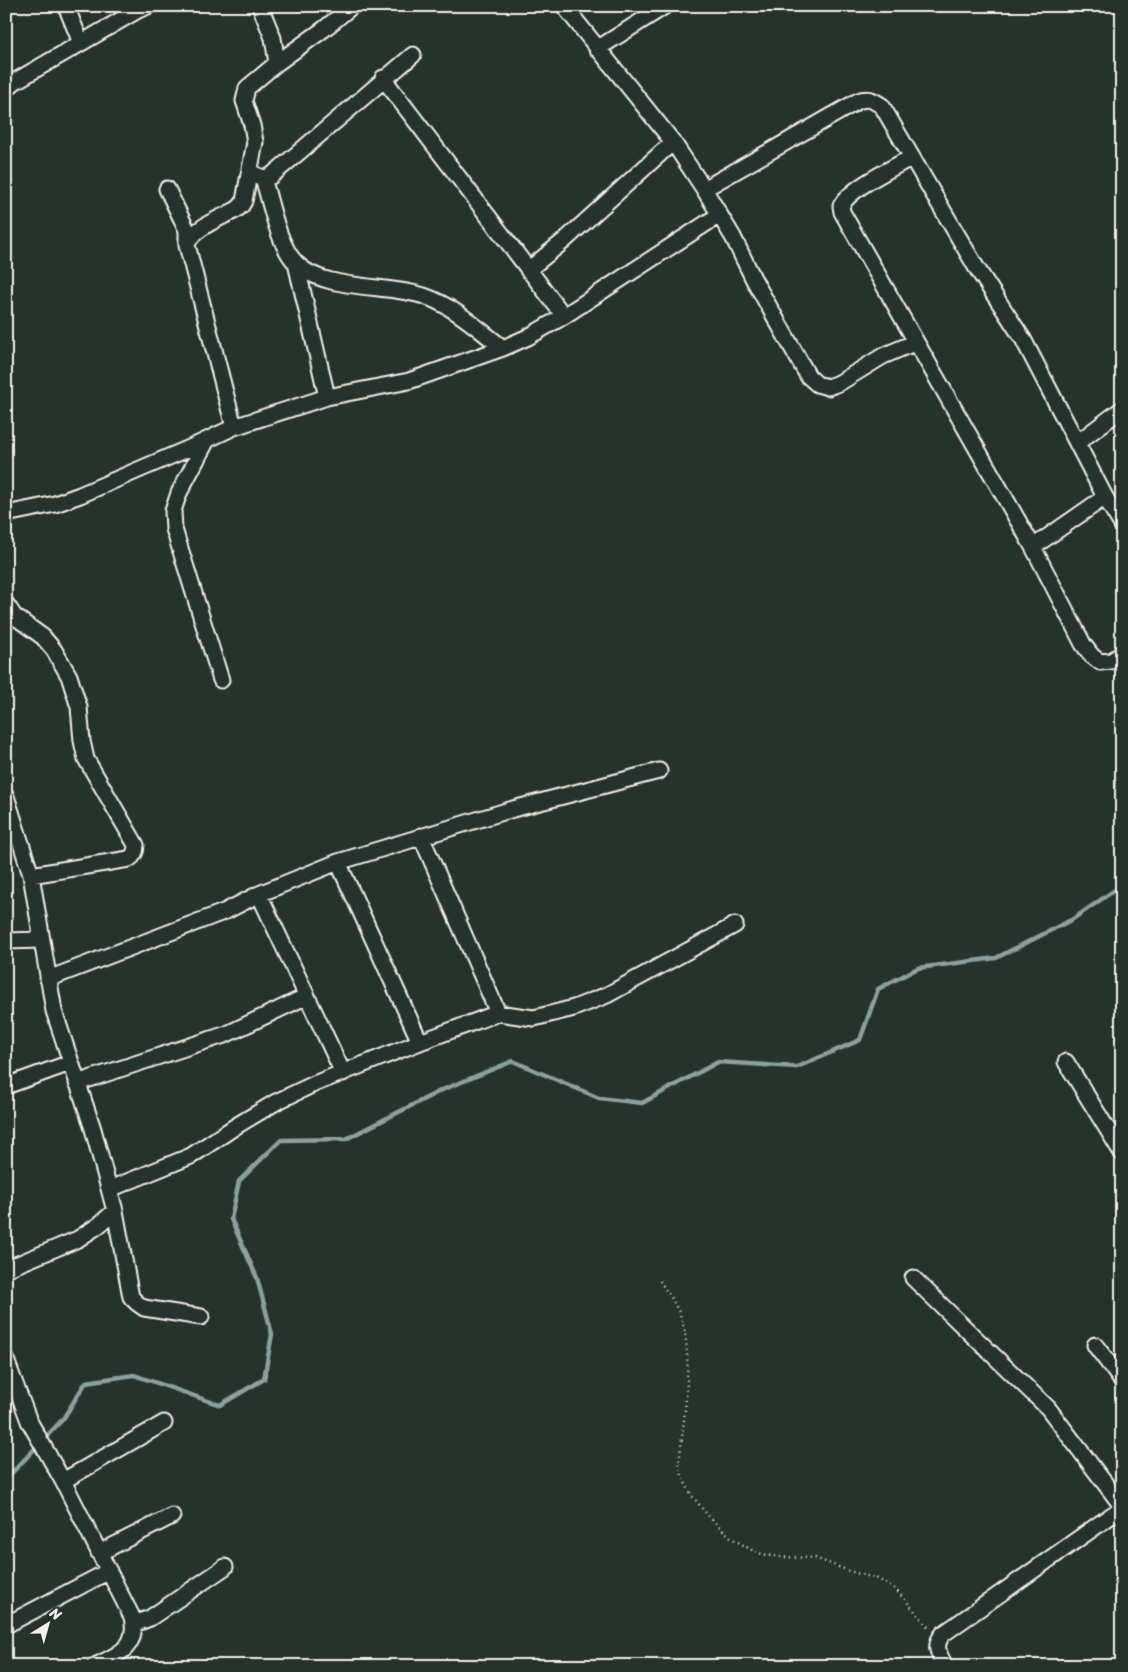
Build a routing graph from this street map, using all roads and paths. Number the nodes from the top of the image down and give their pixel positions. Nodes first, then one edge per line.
1 (66, 6) edge
2 (148, 6) edge
3 (260, 6) edge
4 (352, 6) edge
5 (564, 6) edge
6 (665, 6) edge
7 (81, 43) junction
8 (598, 49) junction
9 (413, 55) dead end
10 (277, 63) junction
11 (383, 78) junction
12 (6, 90) edge
13 (673, 142) junction
14 (912, 157) junction
15 (250, 167) junction
16 (263, 178) junction
17 (167, 189) dead end
18 (704, 189) junction
19 (719, 214) junction
20 (187, 245) junction
21 (296, 263) junction
22 (528, 270) junction
23 (564, 316) junction
24 (916, 342) junction
25 (503, 348) junction
26 (327, 397) junction
27 (1122, 409) edge
28 (234, 427) junction
29 (207, 440) junction
30 (1077, 443) junction
31 (1105, 498) junction
32 (6, 514) edge
33 (1120, 518) edge
34 (1033, 547) junction
35 (6, 604) edge
36 (1122, 654) edge
37 (221, 680) dead end
38 (659, 771) dead end
39 (6, 796) edge
40 (421, 836) junction
41 (338, 862) junction
42 (31, 875) junction
43 (259, 894) junction
44 (735, 925) dead end
45 (42, 940) junction
46 (6, 941) edge
47 (48, 979) junction
48 (307, 996) junction
49 (498, 1013) junction
50 (420, 1042) junction
51 (1066, 1062) dead end
52 (70, 1063) junction
53 (343, 1073) junction
54 (77, 1084) junction
55 (6, 1086) edge
56 (1122, 1153) edge
57 (110, 1189) junction
58 (115, 1211) junction
59 (6, 1269) edge
60 (913, 1278) dead end
61 (660, 1281) dead end
62 (201, 1317) dead end
63 (1095, 1345) dead end
64 (6, 1360) edge
65 (1122, 1381) edge
66 (164, 1423) dead end
67 (63, 1482) junction
68 (1122, 1507) edge
69 (172, 1516) dead end
70 (99, 1553) junction
71 (225, 1567) dead end
72 (109, 1571) junction
73 (6, 1626) edge
74 (134, 1626) junction
75 (938, 1640) junction
76 (96, 1666) edge
77 (944, 1666) edge

1 - 7 street
2 - 7 street
3 - 10 street
4 - 10 street
5 - 8 street
6 - 8 street
7 - 12 street
8 - 13 street
9 - 11 street
10 - 15 street
11 - 16 street
11 - 22 street
13 - 18 street
13 - 22 street
14 - 18 street
14 - 24 street
14 - 30 street
15 - 16 street
15 - 20 street
16 - 21 street
17 - 20 street
18 - 19 street
19 - 23 street
19 - 24 street
20 - 28 street
21 - 25 street
21 - 26 street
22 - 23 street
23 - 25 street
24 - 34 street
25 - 26 street
26 - 28 street
27 - 30 street
28 - 29 street
29 - 32 street
29 - 37 street
30 - 31 street
31 - 33 street
31 - 34 street
34 - 36 street
35 - 42 street
38 - 40 street
39 - 42 street
40 - 41 street
40 - 49 street
41 - 43 street
41 - 50 street
42 - 45 street
43 - 47 street
43 - 48 street
44 - 49 street
45 - 46 street
45 - 47 street
47 - 52 street
48 - 53 street
48 - 54 street
49 - 50 street
50 - 53 street
51 - 56 street
52 - 54 street
52 - 55 street
53 - 57 street
54 - 57 street
57 - 58 street
58 - 59 street
58 - 62 street
60 - 68 street
61 - 75 path
63 - 65 street
64 - 67 street
66 - 67 street
67 - 70 street
68 - 75 street
69 - 70 street
70 - 72 street
71 - 74 street
72 - 73 street
72 - 74 street
74 - 76 street
75 - 77 street

